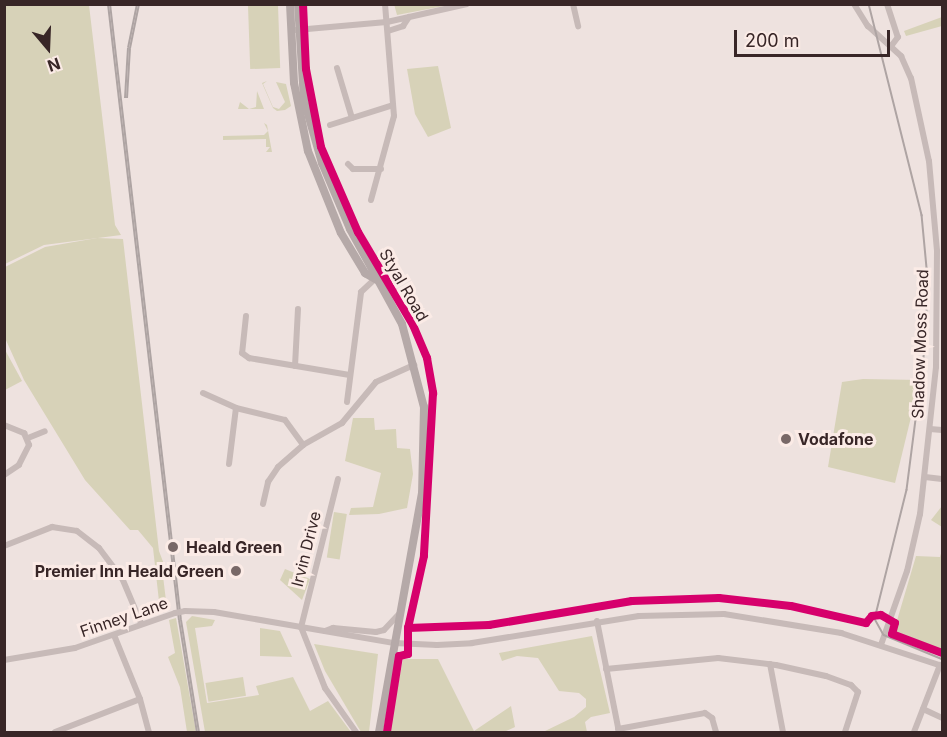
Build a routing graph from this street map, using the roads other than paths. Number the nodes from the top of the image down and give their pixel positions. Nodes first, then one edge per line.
1 (290, 4) edge
2 (298, 4) edge
3 (385, 4) edge
4 (467, 4) edge
5 (573, 4) edge
6 (854, 4) edge
7 (887, 4) edge
8 (409, 17) junction
9 (387, 22) junction
10 (578, 26) dead end
11 (294, 30) junction
12 (388, 31) junction
13 (892, 45) junction
14 (337, 68) dead end
15 (393, 105) junction
16 (352, 118) junction
17 (330, 125) dead end
18 (348, 164) dead end
19 (381, 169) junction
20 (371, 200) dead end
21 (940, 265) edge
22 (375, 279) junction
23 (298, 309) dead end
24 (246, 316) dead end
25 (415, 364) junction
26 (295, 366) junction
27 (350, 375) junction
28 (203, 393) dead end
29 (347, 402) dead end
30 (236, 408) junction
31 (4, 425) edge
32 (930, 429) junction
33 (942, 430) edge
34 (45, 431) dead end
35 (28, 438) junction
36 (303, 445) junction
37 (227, 460) dead end
38 (4, 475) edge
39 (925, 477) junction
40 (338, 479) dead end
41 (942, 479) edge
42 (263, 504) dead end
43 (4, 546) edge
44 (400, 612) junction
45 (597, 621) junction
46 (141, 623) junction
47 (301, 627) junction
48 (324, 631) junction
49 (114, 635) junction
50 (394, 643) junction
51 (881, 645) junction
52 (4, 660) edge
53 (770, 664) junction
54 (941, 666) edge
55 (606, 669) junction
56 (140, 699) junction
57 (923, 709) junction
58 (942, 718) edge
59 (618, 731) edge
60 (55, 732) edge
61 (149, 732) edge
62 (356, 732) edge
63 (379, 732) edge
64 (716, 732) edge
65 (783, 732) edge
66 (845, 732) edge
67 (914, 732) edge

1 - 11 main road, Styal Road
2 - 11 main road, Styal Road
3 - 9 street
4 - 8 street
5 - 10 street
6 - 13 street, Shadow Moss Road
7 - 13 street, Shadow Moss Road
8 - 9 street
8 - 12 street
9 - 11 street
9 - 12 street
11 - 22 main road, Styal Road
12 - 15 street
13 - 21 street, Shadow Moss Road
14 - 16 street
15 - 16 street
15 - 19 street
16 - 17 street
18 - 19 street
19 - 20 street
21 - 32 street, Shadow Moss Road
22 - 25 main road, Styal Road
22 - 27 street
23 - 26 street
24 - 26 street
25 - 36 street
25 - 44 main road, Styal Road
26 - 27 street
27 - 29 street
28 - 30 street
30 - 36 street
30 - 37 street
31 - 35 street
32 - 33 street
32 - 39 street, Shadow Moss Road
34 - 35 street
35 - 38 street
36 - 42 street
39 - 41 street
39 - 51 street, Shadow Moss Road
40 - 47 street, Irvin Drive
43 - 46 street
44 - 48 street, Finney Lane
44 - 50 main road, Styal Road
45 - 50 street, Finney Lane
45 - 51 street, Finney Lane
45 - 55 street
46 - 47 street, Finney Lane, bridge
46 - 49 street, Finney Lane
47 - 48 street, Finney Lane
47 - 62 street
48 - 50 street, Finney Lane
49 - 52 street, Finney Lane
49 - 56 street
50 - 63 main road, Styal Road
51 - 54 street, Finney Lane
53 - 55 street
53 - 65 street
53 - 66 street
54 - 57 street
55 - 59 street
56 - 60 street
56 - 61 street
57 - 58 street
57 - 67 street
59 - 64 street

